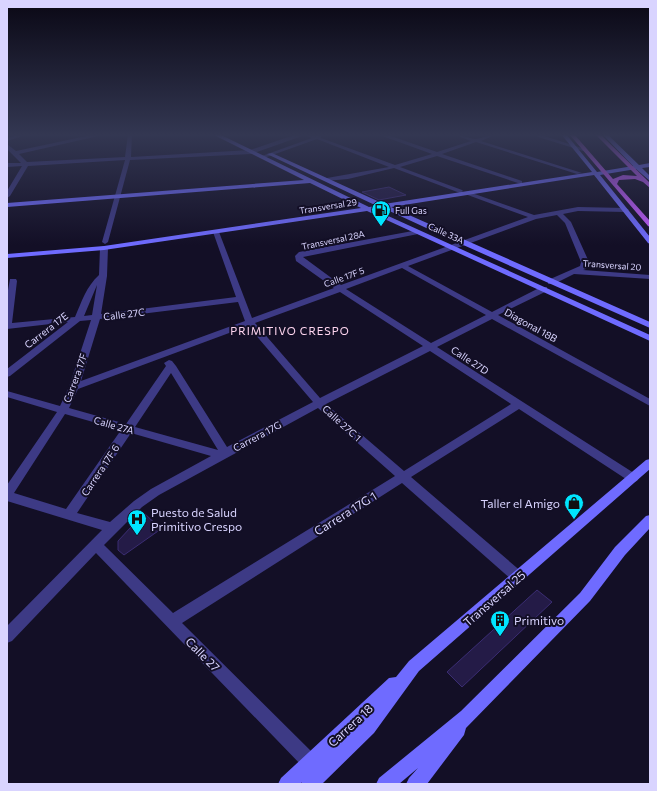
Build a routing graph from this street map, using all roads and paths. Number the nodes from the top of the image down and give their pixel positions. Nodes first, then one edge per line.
1 (22, 171) edge
2 (125, 171) edge
3 (290, 171) edge
4 (306, 171) edge
5 (377, 171) edge
6 (407, 171) edge
7 (488, 171) edge
8 (573, 171) edge
9 (604, 171) joint
10 (638, 171) edge
11 (595, 172) junction
12 (580, 173) junction
13 (326, 180) junction
14 (311, 181) junction
15 (520, 182) junction
16 (615, 183) junction
17 (649, 183) edge
18 (463, 192) junction
19 (7, 196) edge
20 (117, 197) junction
21 (376, 203) junction
22 (7, 204) edge
23 (364, 207) junction
24 (384, 207) junction
25 (626, 210) junction
26 (558, 212) junction
27 (534, 217) junction
28 (650, 225) edge
29 (216, 232) junction
30 (418, 232) junction
31 (650, 242) edge
32 (463, 243) junction
33 (105, 245) junction
34 (453, 247) junction
35 (7, 250) edge
36 (7, 256) edge
37 (299, 256) joint
38 (403, 266) junction
39 (573, 272) junction
40 (103, 276) junction
41 (650, 277) edge
42 (13, 281) dead end
43 (548, 285) junction
44 (341, 289) junction
45 (241, 299) junction
46 (629, 315) junction
47 (492, 316) junction
48 (96, 317) junction
49 (79, 318) junction
50 (650, 321) edge
51 (250, 323) junction
52 (7, 325) edge
53 (650, 325) edge
54 (650, 338) edge
55 (430, 347) junction
56 (164, 355) junction
57 (171, 366) junction
58 (7, 374) edge
59 (74, 387) junction
60 (7, 394) edge
61 (319, 403) junction
62 (650, 403) edge
63 (519, 404) junction
64 (63, 410) junction
65 (128, 429) junction
66 (223, 454) junction
67 (650, 463) edge
68 (402, 477) junction
69 (632, 478) junction
70 (7, 495) edge
71 (69, 515) junction
72 (650, 520) edge
73 (112, 528) junction
74 (96, 545) junction
75 (518, 577) junction
76 (171, 622) junction
77 (7, 636) edge
78 (414, 666) junction
79 (467, 717) junction
80 (351, 745) joint
81 (310, 762) junction
82 (287, 784) edge
83 (310, 784) edge
84 (385, 784) edge
85 (415, 784) edge

1 - 19 street
2 - 20 street, Carrera 17F
3 - 14 street, Calle 33A
4 - 13 street, Calle 33A
5 - 13 street
6 - 18 street
7 - 15 street
8 - 12 street
9 - 11 street, Transversal 29
9 - 16 main road
10 - 17 main road
11 - 12 street, Transversal 29
11 - 18 street, Transversal 29
11 - 25 street
12 - 15 street, Transversal 29
13 - 14 street
13 - 21 street, Calle 33A
14 - 20 street
14 - 23 street, Calle 33A
15 - 18 street, Transversal 29
16 - 17 main road
16 - 28 main road
18 - 21 street, Transversal 29
18 - 24 street, Transversal 29
18 - 27 street
20 - 22 street
20 - 33 street, Carrera 17F
21 - 23 street, Transversal 29
21 - 24 street, Calle 33A
23 - 24 street, Transversal 29
23 - 29 street, Transversal 29
23 - 30 street, Calle 33A
23 - 33 street, Transversal 29
24 - 32 street, Calle 33A
25 - 26 street, Calle 17F 5
25 - 31 street
26 - 27 street, Calle 17F 5
26 - 39 street
27 - 32 street, Calle 17F 5
29 - 33 street, Transversal 29
29 - 45 street, Calle 27C 1
30 - 34 street, Calle 33A
30 - 37 street, Transversal 28A
32 - 34 street, Calle 17F 5
32 - 43 street, Calle 33A
33 - 35 street, Transversal 29
33 - 36 street, Transversal 29
33 - 40 street, Carrera 17F
34 - 38 street, Calle 17F 5
34 - 43 street, Calle 33A
37 - 44 street, Calle 27D
38 - 44 street, Calle 17F 5
38 - 47 street, Diagonal 18B
39 - 41 street, Transversal 20
39 - 43 street, Transversal 20
40 - 48 street, Carrera 17F
40 - 49 street
42 - 52 street
43 - 46 street, Calle 33A
43 - 47 street, Carrera 17G
43 - 54 street, Calle 33A
44 - 51 street, Calle 17F 5
44 - 55 street, Calle 27D
45 - 48 street, Calle 27C
45 - 51 street, Calle 27C 1
46 - 50 street
46 - 53 street, Calle 33A
47 - 55 street, Carrera 17G
47 - 62 street, Diagonal 18B
48 - 49 street, Calle 27C
48 - 59 street, Carrera 17F
49 - 52 street, Calle 27C
49 - 58 street, Carrera 17E
51 - 56 street, Calle 17F 5
51 - 61 street, Calle 27C 1
55 - 61 street, Carrera 17G
55 - 63 street, Calle 27D
56 - 57 street
56 - 59 street, Calle 17F 5
57 - 65 street, Carrera 17F 6
57 - 66 street
59 - 64 street, Carrera 17F
60 - 64 street, Calle 27A
61 - 66 street, Carrera 17G
61 - 68 street, Calle 27C 1
63 - 68 street, Carrera 17G 1
63 - 69 street, Calle 27D
64 - 65 street, Calle 27A
64 - 70 street, Carrera 17F
65 - 66 street, Calle 27A
65 - 71 street, Carrera 17F 6
66 - 73 street, Carrera 17G
67 - 69 street, Transversal 25
68 - 75 street, Calle 27C 1
68 - 76 street, Carrera 17G 1
69 - 75 street, Transversal 25
70 - 71 street
71 - 73 street
72 - 79 street
73 - 74 street, Carrera 17G
74 - 76 street, Calle 27
74 - 77 street, Carrera 17G
75 - 78 street, Transversal 25
76 - 81 street, Calle 27
78 - 80 street, Transversal 25
78 - 81 street, Carrera 18
79 - 84 street
79 - 85 street
80 - 83 street, Carrera 18
81 - 82 street, Carrera 18

